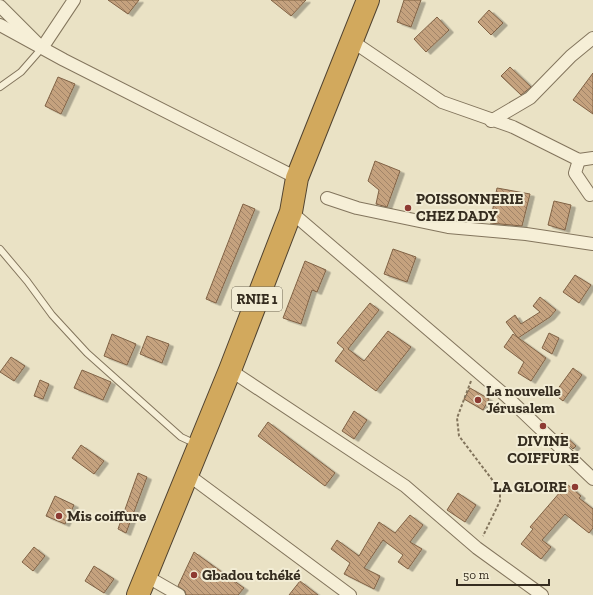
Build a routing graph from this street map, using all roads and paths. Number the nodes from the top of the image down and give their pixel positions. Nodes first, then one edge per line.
1 (74, 0) edge
2 (365, 1) edge
3 (0, 6) edge
4 (0, 26) edge
5 (593, 38) edge
6 (352, 41) junction
7 (42, 48) junction
8 (0, 87) edge
9 (491, 121) junction
10 (593, 158) edge
11 (579, 160) junction
12 (297, 178) junction
13 (590, 195) dead end
14 (327, 198) dead end
15 (291, 212) junction
16 (593, 244) edge
17 (0, 249) edge
18 (230, 370) junction
19 (475, 370) junction
20 (198, 446) junction
21 (187, 474) junction
22 (593, 479) edge
23 (477, 548) junction
24 (142, 585) edge
25 (179, 595) edge
26 (350, 595) edge
27 (542, 595) edge

1 - 7 street
2 - 6 highway, RNIE 1
3 - 7 street
4 - 7 street
5 - 9 street
6 - 9 street
6 - 12 highway, RNIE 1
7 - 8 lane
7 - 12 street
9 - 11 street
10 - 11 street
11 - 13 street
12 - 15 highway, RNIE 1
14 - 16 street
15 - 18 highway, RNIE 1
15 - 19 street
17 - 20 lane
18 - 20 highway, RNIE 1
18 - 23 street
19 - 22 street
19 - 23 path
20 - 21 highway, RNIE 1
21 - 24 highway, RNIE 1
21 - 26 street
23 - 27 street
24 - 25 street

